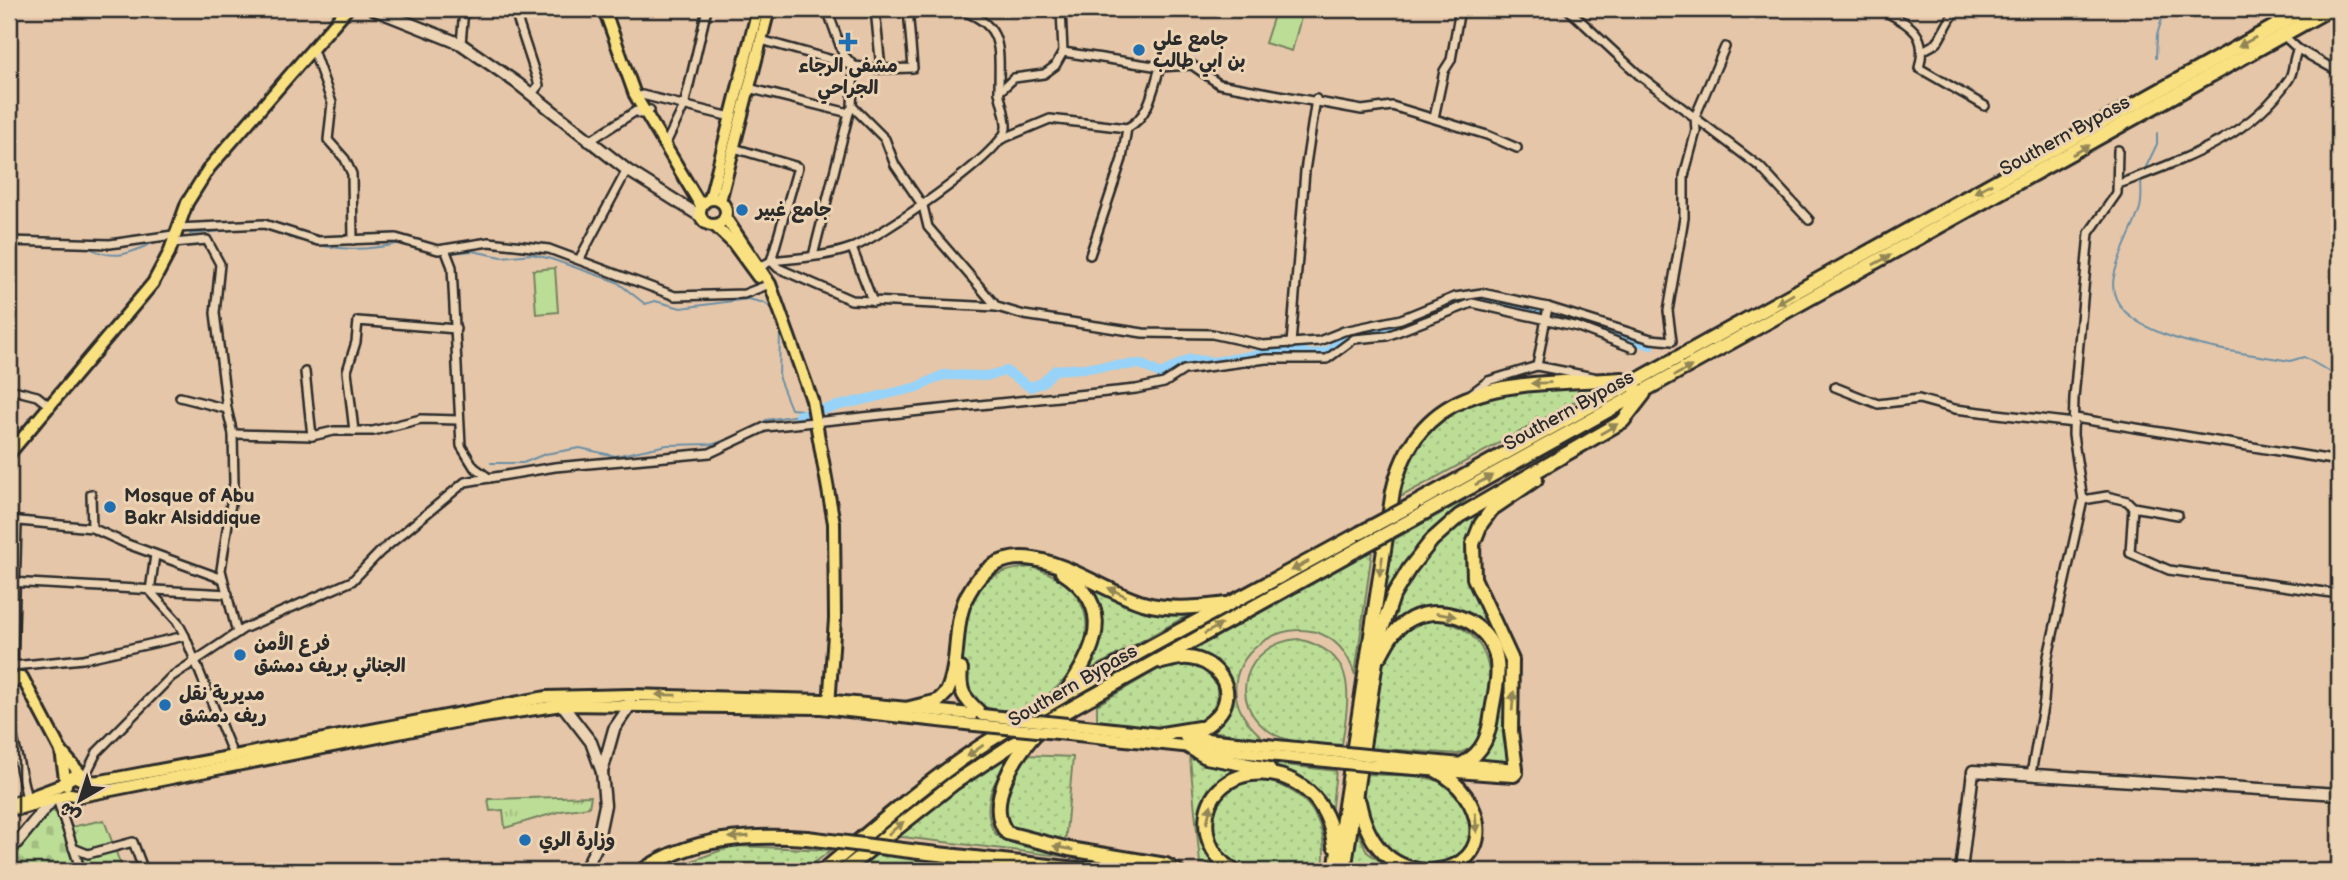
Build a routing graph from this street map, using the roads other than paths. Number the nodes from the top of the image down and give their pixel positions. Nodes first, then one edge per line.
1 (347, 9) edge
2 (373, 9) edge
3 (464, 9) edge
4 (604, 9) edge
5 (611, 9) edge
6 (707, 9) edge
7 (758, 9) edge
8 (827, 9) edge
9 (875, 9) edge
10 (908, 9) edge
11 (957, 9) edge
12 (1061, 9) edge
13 (1460, 9) edge
14 (1568, 9) edge
15 (1881, 9) edge
16 (1956, 9) edge
17 (2306, 9) edge
18 (2330, 9) edge
19 (516, 15) dead end
20 (2283, 35) junction
21 (761, 40) junction
22 (461, 44) junction
23 (1725, 47) dead end
24 (2298, 49) junction
25 (313, 50) junction
26 (1924, 50) junction
27 (1063, 52) junction
28 (854, 66) junction
29 (1160, 67) junction
30 (881, 69) junction
31 (2339, 72) edge
32 (748, 88) junction
33 (999, 92) junction
34 (531, 95) junction
35 (642, 95) junction
36 (1316, 99) junction
37 (684, 106) junction
38 (1985, 106) dead end
39 (850, 109) junction
40 (647, 112) junction
41 (731, 117) junction
42 (1695, 117) junction
43 (1434, 118) junction
44 (1127, 128) junction
45 (1002, 139) junction
46 (588, 142) junction
47 (667, 142) junction
48 (734, 148) junction
49 (1517, 148) dead end
50 (2118, 150) dead end
51 (626, 170) junction
52 (2119, 184) junction
53 (707, 205) junction
54 (923, 206) junction
55 (725, 217) junction
56 (1809, 220) dead end
57 (714, 225) junction
58 (174, 235) junction
59 (353, 240) junction
60 (9, 241) edge
61 (852, 248) junction
62 (445, 249) junction
63 (1090, 254) dead end
64 (813, 256) junction
65 (580, 258) junction
66 (771, 261) junction
67 (760, 267) junction
68 (767, 285) junction
69 (873, 302) junction
70 (997, 307) junction
71 (1548, 307) junction
72 (1546, 321) junction
73 (456, 328) junction
74 (1291, 344) junction
75 (1263, 345) junction
76 (1633, 348) dead end
77 (1266, 359) junction
78 (1537, 366) junction
79 (304, 372) dead end
80 (1600, 380) junction
81 (1835, 387) dead end
82 (9, 389) edge
83 (1639, 390) junction
84 (1468, 396) junction
85 (180, 397) dead end
86 (51, 407) junction
87 (227, 409) junction
88 (459, 420) junction
89 (2075, 421) junction
90 (813, 422) junction
91 (354, 431) junction
92 (233, 434) junction
93 (313, 436) junction
94 (1567, 453) junction
95 (9, 454) edge
96 (2339, 461) edge
97 (489, 478) junction
98 (91, 494) dead end
99 (2083, 500) junction
100 (2133, 507) junction
101 (1419, 509) junction
102 (2178, 515) dead end
103 (13, 522) edge
104 (92, 528) junction
105 (155, 555) junction
106 (1059, 566) junction
107 (223, 579) junction
108 (12, 582) edge
109 (150, 591) junction
110 (228, 594) junction
111 (2339, 594) edge
112 (1231, 604) junction
113 (237, 633) junction
114 (186, 636) junction
115 (195, 658) junction
116 (1376, 662) junction
117 (1151, 663) junction
118 (11, 666) edge
119 (22, 677) junction
120 (9, 684) edge
121 (630, 695) junction
122 (1063, 697) junction
123 (560, 701) junction
124 (770, 702) junction
125 (826, 705) junction
126 (629, 707) junction
127 (902, 709) junction
128 (929, 716) junction
129 (9, 719) edge
130 (978, 720) junction
131 (1050, 720) junction
132 (1206, 726) junction
133 (1068, 729) junction
134 (1163, 734) junction
135 (1189, 742) junction
136 (61, 751) junction
137 (13, 753) edge
138 (233, 755) junction
139 (1376, 761) junction
140 (1462, 764) junction
141 (1516, 769) junction
142 (1437, 771) junction
143 (602, 772) junction
144 (2031, 774) junction
145 (1282, 775) junction
146 (85, 784) junction
147 (68, 789) junction
148 (1357, 793) junction
149 (2339, 794) edge
150 (27, 799) junction
151 (55, 799) junction
152 (9, 805) edge
153 (9, 811) edge
154 (73, 848) junction
155 (9, 852) edge
156 (1338, 869) edge
157 (81, 871) edge
158 (144, 871) edge
159 (584, 871) edge
160 (642, 871) edge
161 (823, 871) edge
162 (843, 871) edge
163 (1096, 871) edge
164 (1177, 871) edge
165 (1234, 871) edge
166 (1425, 871) edge
167 (1433, 871) edge
168 (1961, 871) edge

1 - 25 main road
2 - 22 main road
3 - 22 street
4 - 40 main road
5 - 35 main road
6 - 37 street
7 - 21 main road
7 - 41 main road
8 - 28 street
9 - 30 street
10 - 30 street
11 - 33 street
12 - 27 street
13 - 43 street
14 - 42 street
15 - 26 street
16 - 26 street
17 -> 83 highway, Southern Bypass
18 - 20 highway, Southern Bypass
19 - 34 street
20 - 24 street
83 -> 20 highway, Southern Bypass
21 - 28 street
21 - 32 main road
22 - 34 main road
23 - 42 street
24 - 31 street
24 - 52 street
25 - 58 main road
25 - 59 street
26 - 38 street
27 - 29 street
27 - 33 street
28 - 30 street
28 - 39 street
29 - 36 street
29 - 44 street
32 - 39 street
32 - 48 main road
33 - 45 street
34 - 46 main road
35 - 37 street
35 - 40 main road
36 - 43 street
36 - 74 street
37 - 41 street
37 - 47 street
39 - 54 street
39 - 64 street
40 - 46 street
40 - 47 main road
40 - 53 main road
41 - 53 main road
42 - 56 street
42 - 71 street
43 - 49 street
44 - 45 street
44 - 63 street
45 - 54 street
46 - 51 main road
47 - 53 main road
48 - 53 main road
48 - 66 street
50 - 52 street
51 - 53 main road
51 - 65 street
52 - 89 street
53 - 55 main road
53 - 57 main road
54 - 61 street
54 - 70 street
55 - 57 main road
55 - 67 main road
57 - 68 main road
58 - 59 street
58 - 60 street
58 - 86 main road
58 - 87 street
59 - 62 street
61 - 64 street
61 - 69 street
62 - 65 street
62 - 73 street
64 - 66 street
65 - 68 street
66 - 67 street
66 - 69 street
67 - 68 main road
68 - 90 main road
69 - 70 street
70 - 75 street
71 - 72 street
71 - 74 street
72 - 76 street
72 - 77 street
72 - 78 street
73 - 88 street
73 - 91 street
74 - 75 street
75 - 77 street
77 - 90 street
78 - 80 street
78 - 84 street
79 - 93 street
80 - 83 highway
80 -> 84 highway
81 - 89 street
82 - 86 street
94 -> 83 highway
83 - 101 highway, Southern Bypass
84 -> 156 highway
85 - 87 street
86 - 95 main road
87 - 92 street
88 - 91 street
88 - 97 street
89 - 96 street
89 - 99 street
90 - 97 street
90 - 125 main road
91 - 93 street
92 - 93 street
92 - 107 street
94 - 116 highway
141 -> 94 highway
97 - 113 street
98 - 104 street
99 - 100 street
99 - 144 street
100 - 102 street
100 - 111 street
101 -> 112 highway, Southern Bypass, bridge
117 -> 101 highway, Southern Bypass, bridge
103 - 104 street
103 - 108 street
104 - 105 street
105 - 107 street
105 - 109 street
112 -> 106 highway
106 - 122 highway
106 - 127 highway
106 - 130 highway
107 - 110 street
108 - 109 street
108 - 118 street
109 - 110 street
109 - 114 street
110 - 113 street
112 - 122 highway, Southern Bypass
113 - 115 street
114 - 115 street
114 - 118 street
115 - 138 street
115 - 146 street
116 -> 140 highway
116 - 148 highway
117 - 131 highway, Southern Bypass
117 - 132 highway
118 - 119 street
119 - 120 main road
119 - 136 main road
121 - 123 main road
124 -> 121 main road
121 - 126 main road
122 -> 161 highway, Southern Bypass
123 - 126 main road
123 - 138 main road
123 - 143 main road
123 - 146 main road
124 - 125 main road
124 - 126 main road
125 - 127 main road
125 - 128 main road
126 - 143 main road
127 - 128 main road
128 - 130 main road
129 - 137 street
130 - 133 main road, bridge
162 -> 131 highway, Southern Bypass
164 -> 131 highway
132 - 134 highway
132 - 135 highway
133 - 134 main road
133 - 135 main road
134 - 135 main road
135 - 139 main road, bridge
135 - 145 highway
136 - 146 main road
136 - 147 main road
137 - 150 street
138 - 146 main road
139 - 140 main road
139 - 142 main road
140 - 141 main road
141 - 142 main road
142 -> 167 highway
143 - 159 main road
144 - 149 main road
144 - 168 main road
145 - 156 highway
165 -> 145 highway
146 - 147 main road
146 - 147 main road
147 - 150 main road
147 - 151 main road
148 - 156 highway
148 - 166 highway
150 - 152 main road
151 - 153 main road
151 - 154 street
151 - 155 main road
154 - 157 street
154 - 158 street
163 -> 160 highway, bridge

